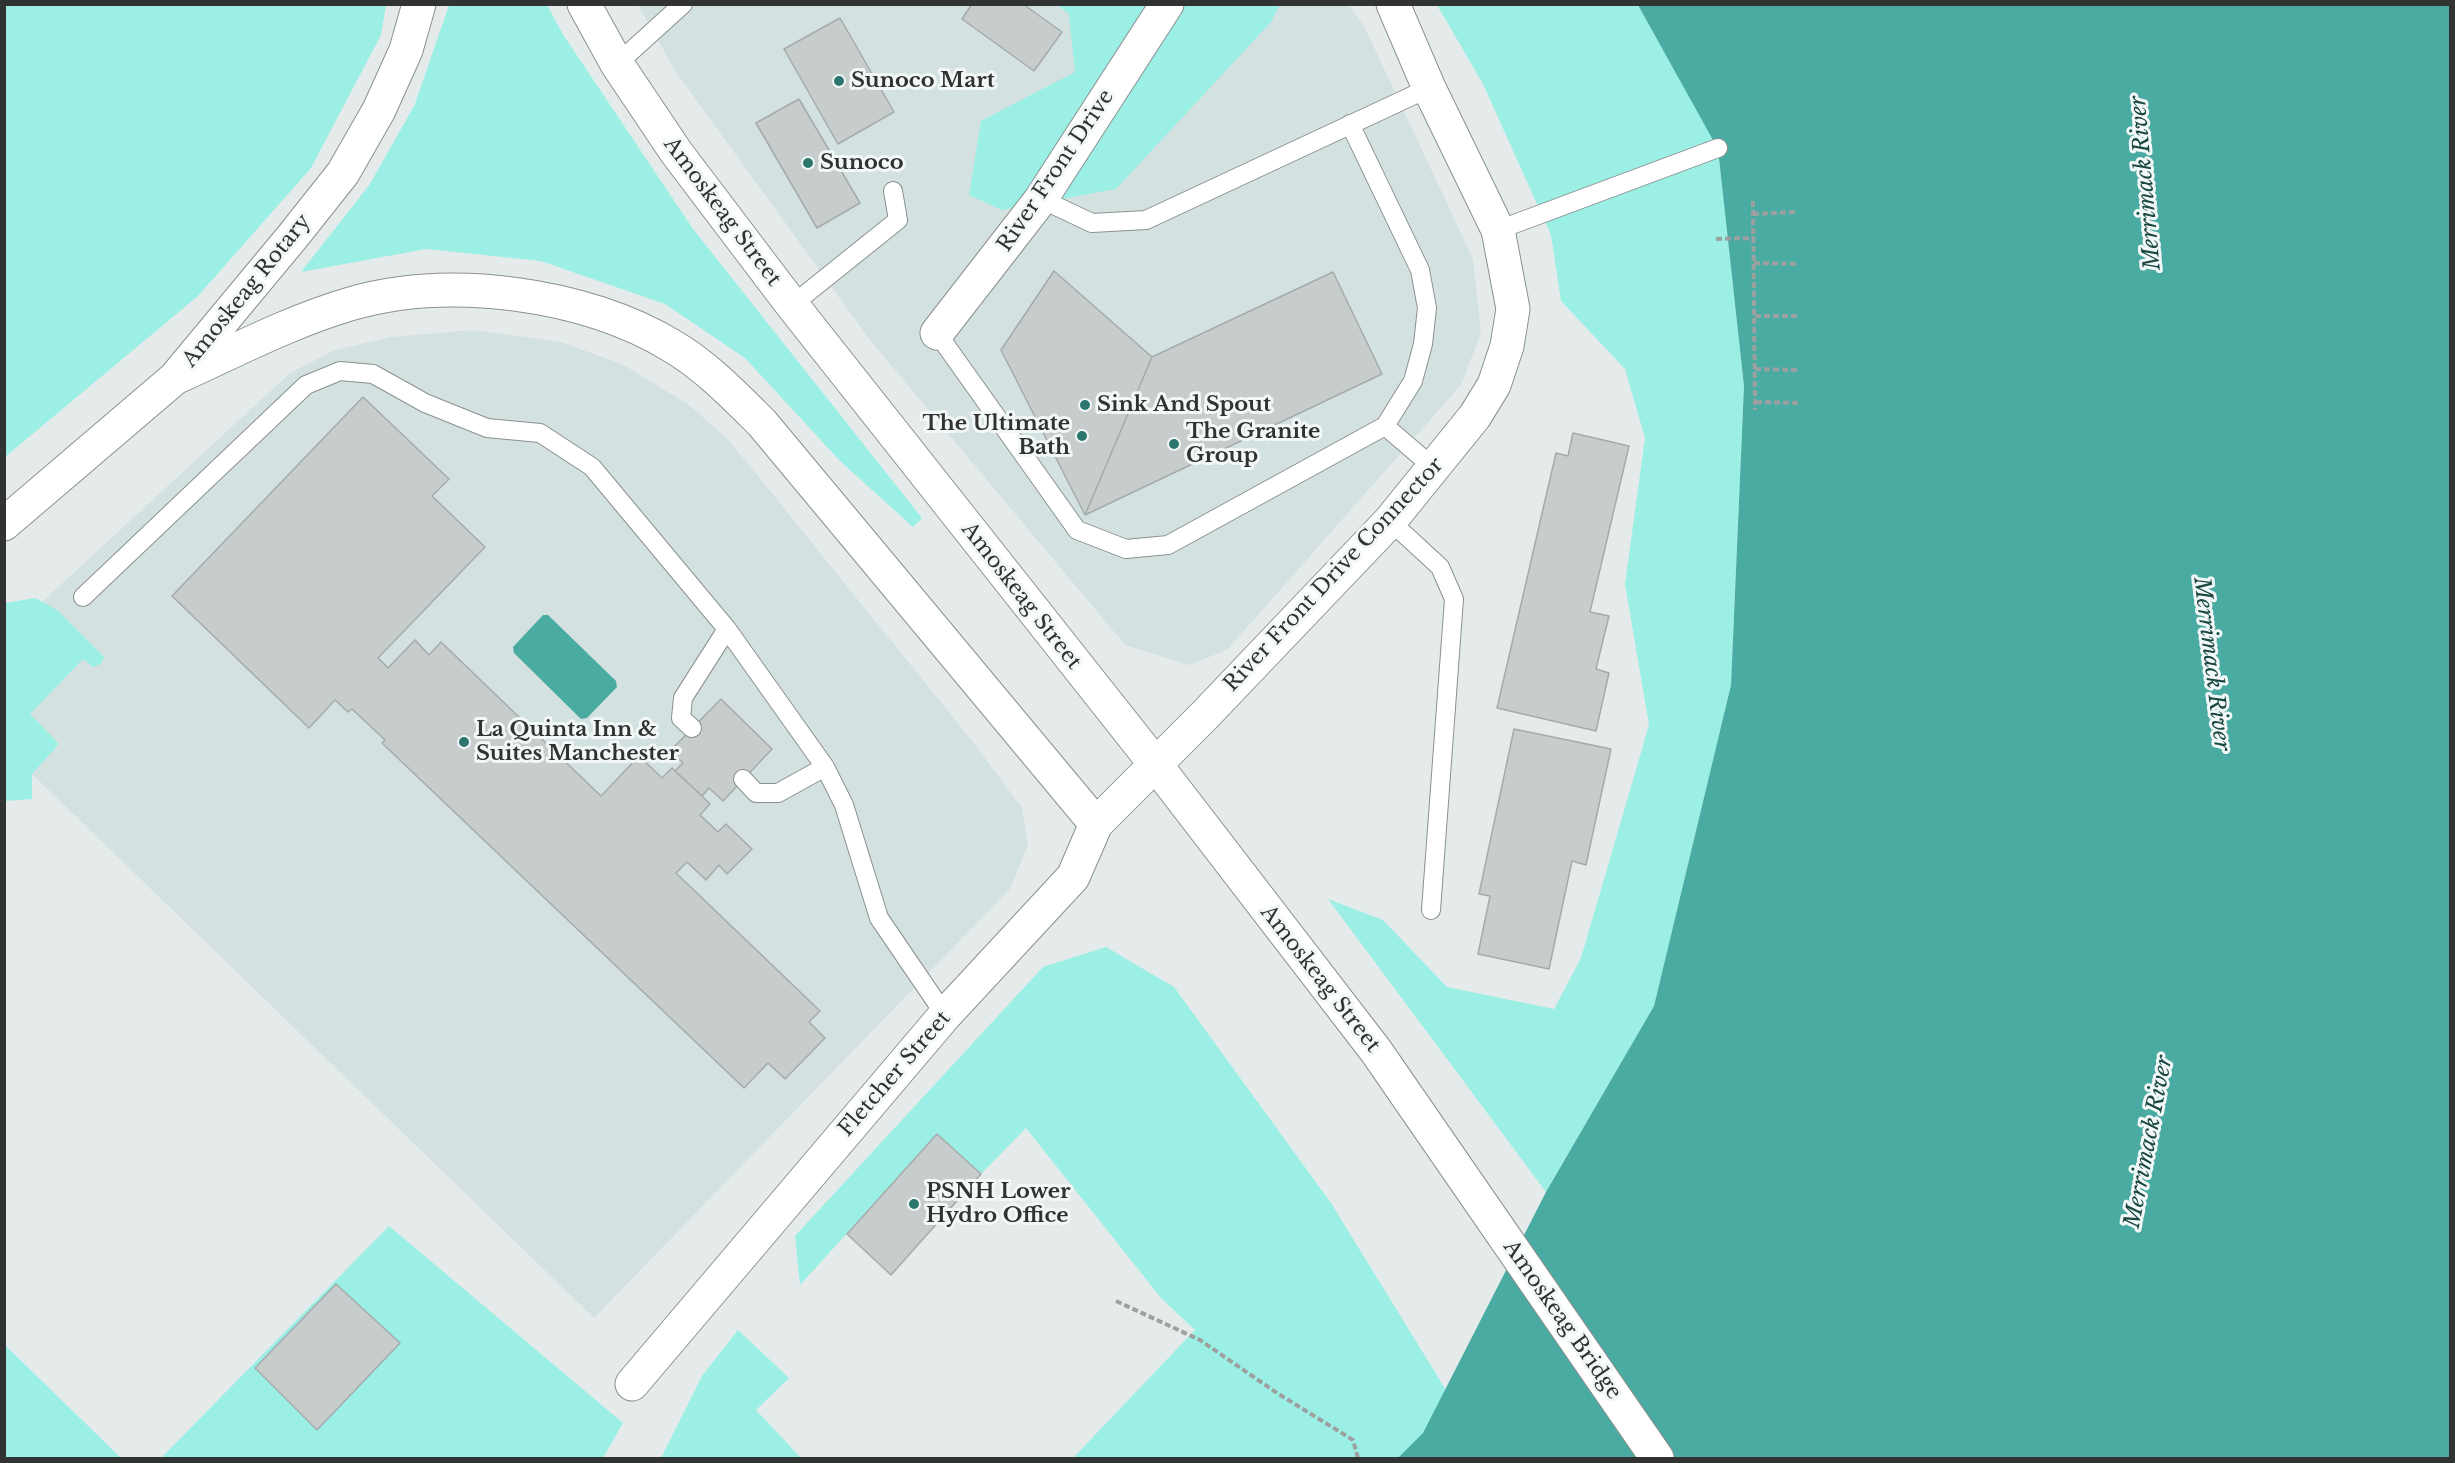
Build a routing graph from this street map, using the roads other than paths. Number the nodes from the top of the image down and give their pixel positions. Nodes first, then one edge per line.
1 (419, 4) edge
2 (584, 4) edge
3 (683, 4) edge
4 (1167, 4) edge
5 (1392, 4) edge
6 (617, 64) junction
7 (1429, 88) junction
8 (1350, 124) junction
9 (1718, 148) dead end
10 (893, 191) dead end
11 (1041, 199) junction
12 (1498, 230) junction
13 (792, 304) junction
14 (937, 333) joint
15 (175, 378) junction
16 (1385, 426) junction
17 (1434, 468) junction
18 (1390, 521) junction
19 (4, 524) edge
20 (83, 597) dead end
21 (727, 628) junction
22 (692, 728) dead end
23 (1156, 765) junction
24 (825, 767) junction
25 (743, 779) dead end
26 (1096, 824) junction
27 (1431, 910) dead end
28 (945, 1015) junction
29 (1466, 1181) joint
30 (632, 1384) dead end
31 (1657, 1458) edge

1 - 15 main road, Amoskeag Rotary
2 - 6 main road, Amoskeag Street
3 - 6 lane
4 - 11 main road, River Front Drive
5 - 7 main road, River Front Drive Connector
6 - 13 main road, Amoskeag Street
7 - 8 lane
7 - 12 main road, River Front Drive Connector
8 - 11 lane
8 - 16 lane
9 - 12 lane
10 - 13 lane
11 - 14 main road, River Front Drive
12 - 17 main road, River Front Drive Connector
13 - 23 main road, Amoskeag Street
14 - 16 lane
15 - 19 main road, Amoskeag Rotary
15 - 26 main road
16 - 17 lane
17 - 18 main road, River Front Drive Connector
18 - 23 main road, River Front Drive Connector
18 - 27 lane
20 - 21 lane
21 - 22 lane
21 - 24 lane
23 - 26 main road, Fletcher Street
23 - 29 main road, Amoskeag Street
24 - 25 lane
24 - 28 lane
26 - 28 main road, Fletcher Street
28 - 30 main road, Fletcher Street
29 - 31 main road, Amoskeag Bridge

